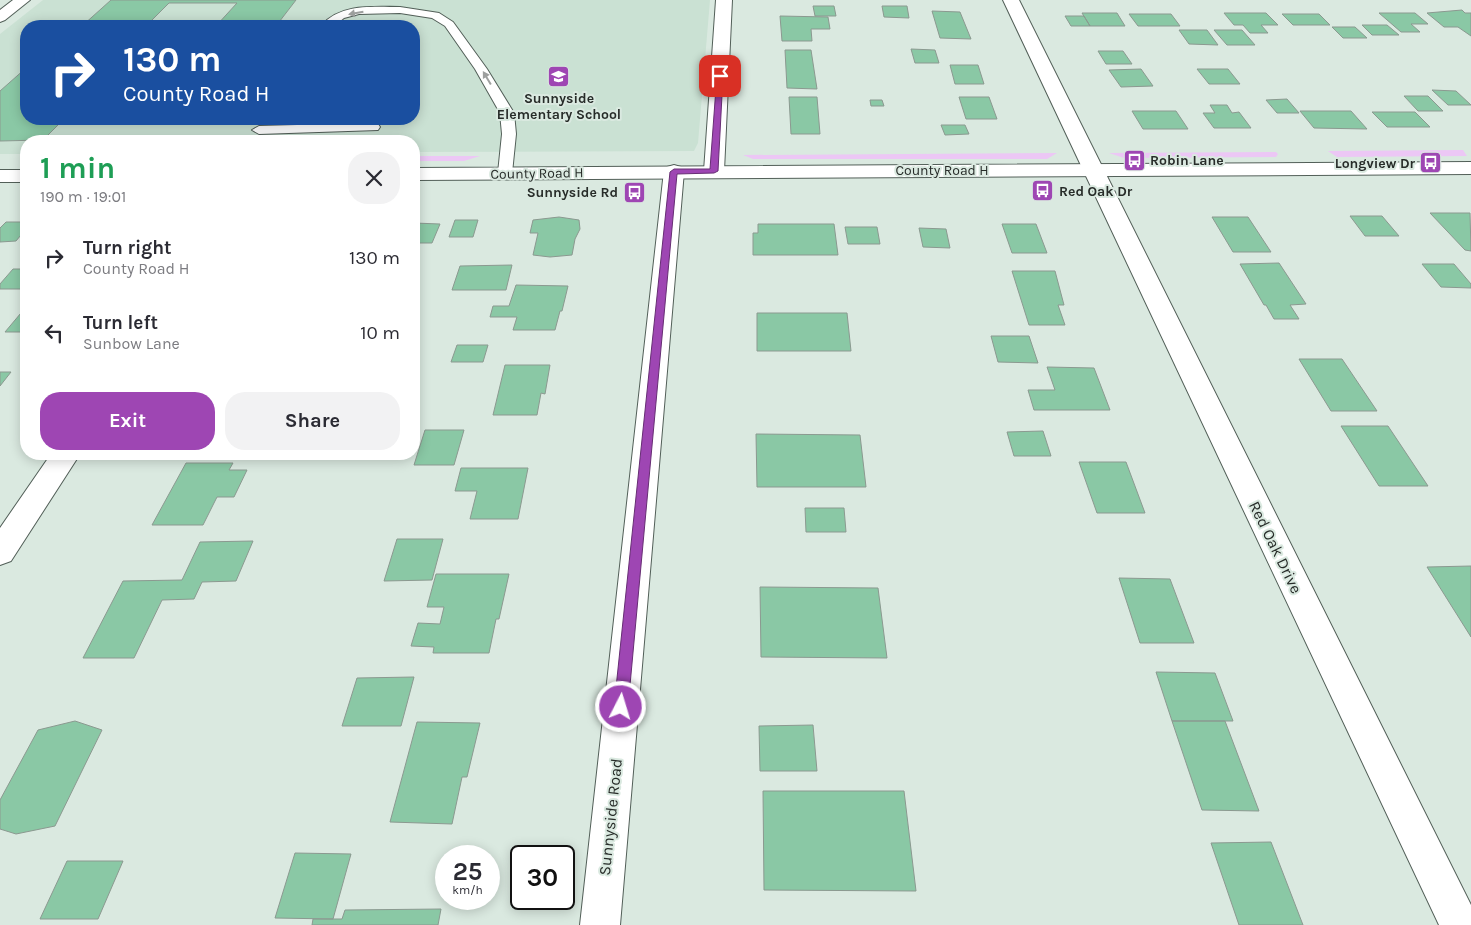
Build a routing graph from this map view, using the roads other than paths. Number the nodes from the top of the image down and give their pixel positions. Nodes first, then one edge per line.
1 (22, 0) edge
2 (724, 0) edge
3 (1011, 0) edge
4 (0, 17) edge
5 (335, 20) edge
6 (373, 127) dead end
7 (259, 130) edge
8 (1471, 168) edge
9 (1092, 170) junction
10 (714, 171) junction
11 (674, 172) junction
12 (505, 173) junction
13 (420, 174) edge
14 (0, 176) edge
15 (20, 176) edge
16 (62, 460) edge
17 (0, 552) edge
18 (600, 925) edge
19 (1460, 925) edge

1 - 4 street
2 - 10 street
3 - 9 street
12 -> 5 lane
6 - 7 lane
8 - 9 street, County Road H
9 - 10 street, County Road H
9 - 19 street, Red Oak Drive
10 - 11 street, County Road H
11 - 12 street, County Road H
11 - 18 street, Sunnyside Road
12 - 13 street, County Road H
14 - 15 street
16 - 17 street

